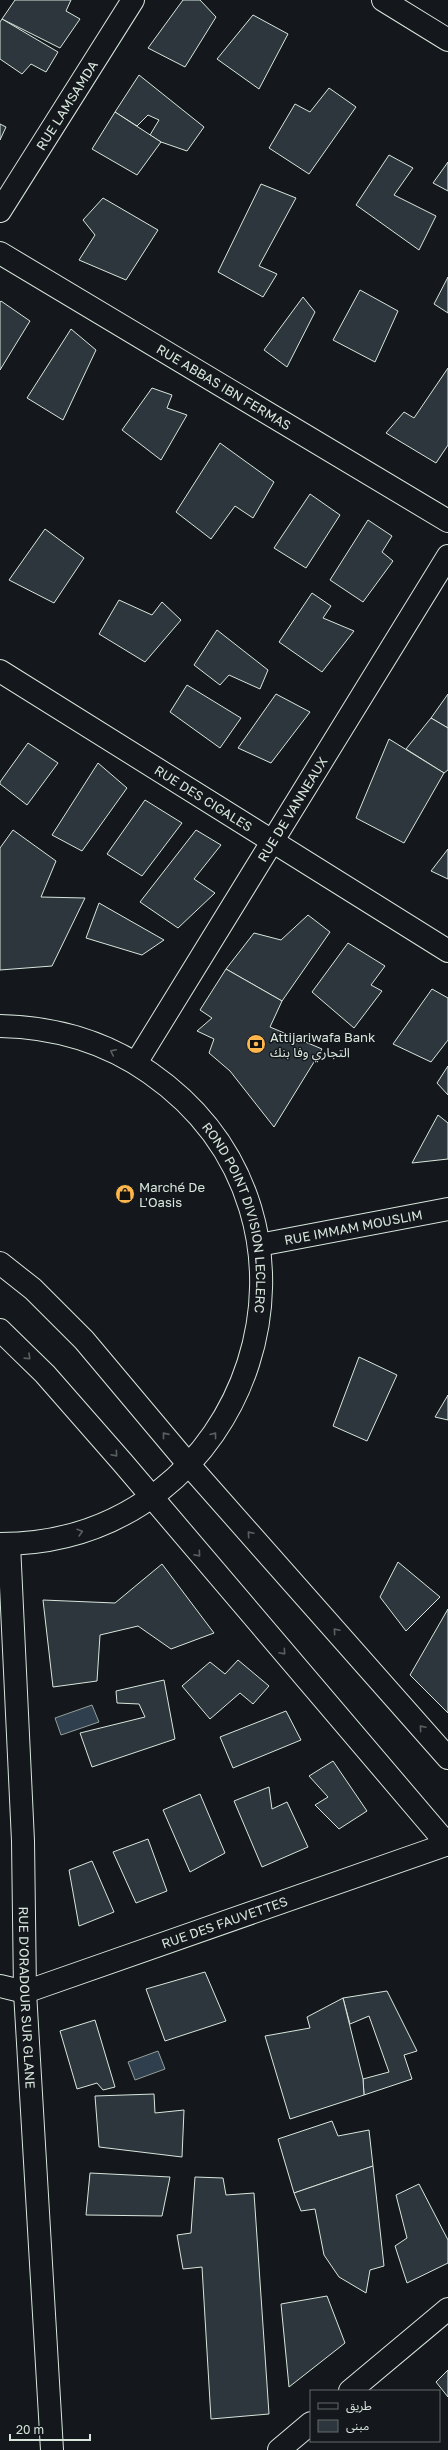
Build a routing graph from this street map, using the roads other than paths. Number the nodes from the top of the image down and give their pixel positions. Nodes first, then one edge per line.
1 (133, 0) edge
2 (383, 0) edge
3 (448, 40) edge
4 (0, 211) edge
5 (0, 253) edge
6 (448, 521) edge
7 (448, 556) edge
8 (0, 671) edge
9 (272, 841) junction
10 (448, 951) edge
11 (0, 1026) edge
12 (136, 1063) junction
13 (448, 1209) edge
14 (259, 1245) junction
15 (0, 1263) edge
16 (0, 1330) edge
17 (189, 1465) junction
18 (151, 1498) junction
19 (4, 1544) edge
20 (448, 1758) edge
21 (448, 1845) edge
22 (0, 1986) edge
23 (25, 1992) junction
24 (448, 2309) edge
25 (351, 2390) edge
26 (310, 2424) edge
27 (52, 2450) edge
28 (279, 2450) edge

1 - 4 street, RUE LAMSAMDA
2 - 3 street
5 - 6 street, RUE ABBAS IBN FERMAS
7 - 9 street, RUE DE VANNEAUX
8 - 9 street, RUE DES CIGALES
9 - 10 street, RUE DES CIGALES
9 - 12 street, RUE DE VANNEAUX
12 -> 11 street, ROND POINT DIVISION LECLERC
12 - 14 street, ROND POINT DIVISION LECLERC
13 - 14 street, RUE IMMAM MOUSLIM
17 -> 14 street, ROND POINT DIVISION LECLERC
17 -> 15 street
16 -> 18 street
17 - 18 street, ROND POINT DIVISION LECLERC
20 -> 17 street
19 -> 18 street, ROND POINT DIVISION LECLERC
18 -> 21 street
19 - 23 street, RUE D'ORADOUR SUR GLANE
21 - 23 street, RUE DES FAUVETTES
22 - 23 street
23 - 27 street, RUE D'ORADOUR SUR GLANE
24 - 25 street
26 - 28 street

